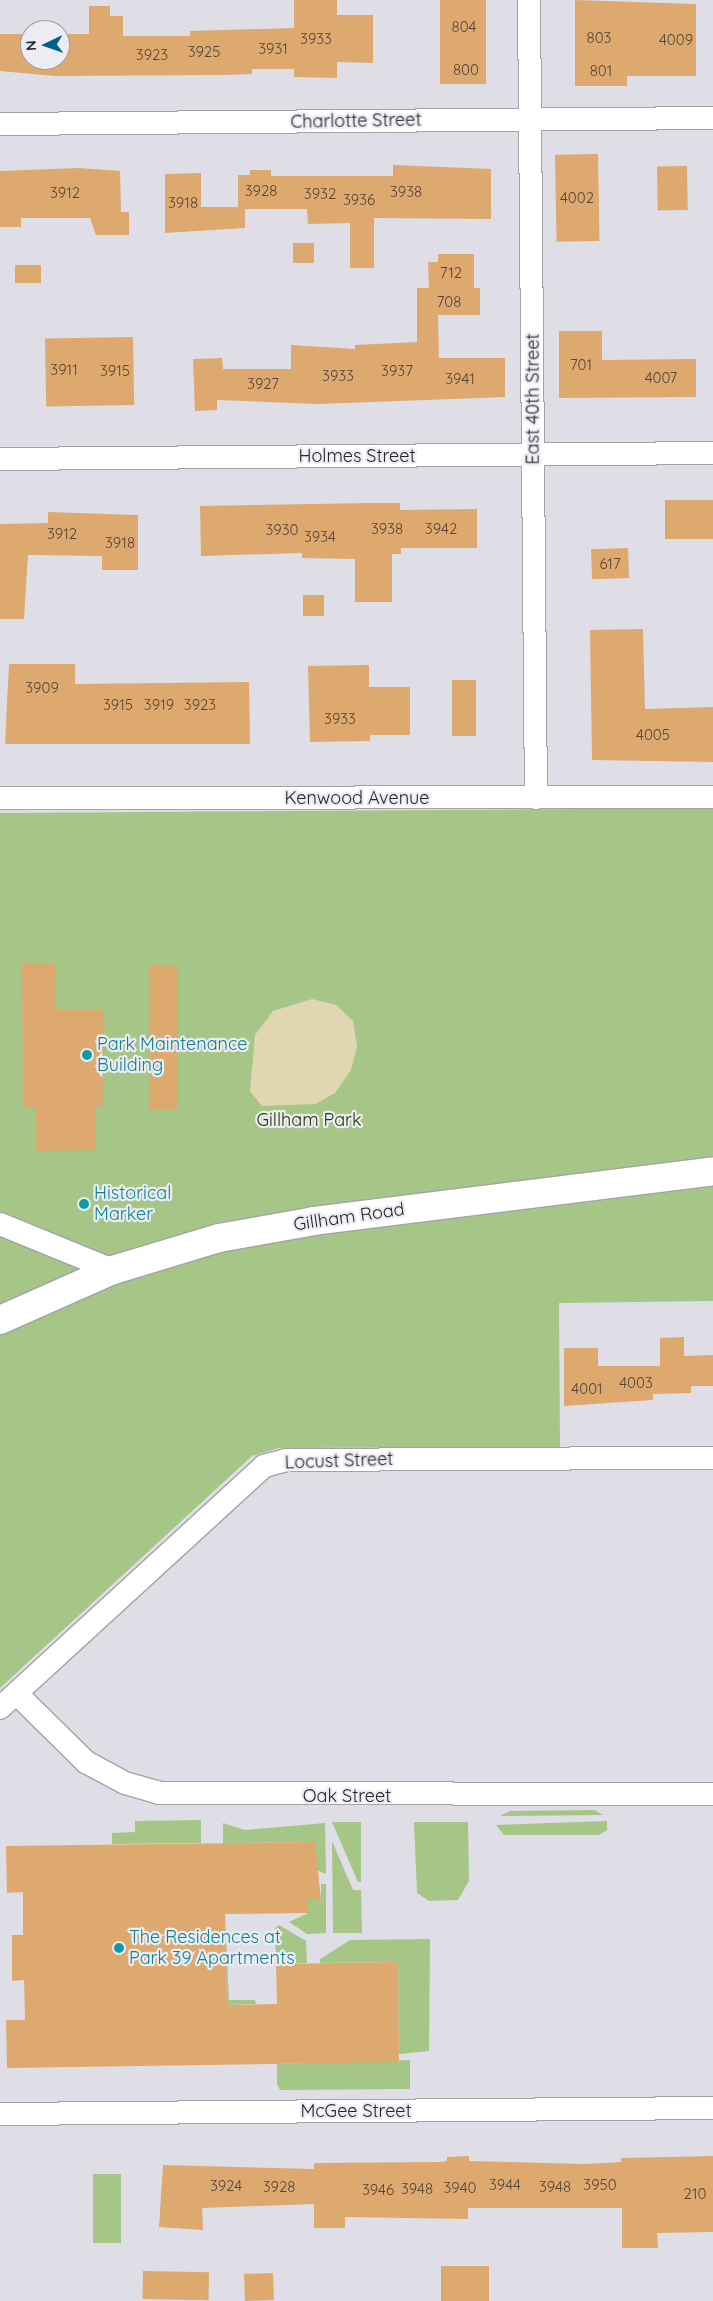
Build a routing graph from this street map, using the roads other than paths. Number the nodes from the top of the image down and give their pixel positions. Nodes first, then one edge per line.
1 (528, 0) edge
2 (713, 118) edge
3 (530, 119) junction
4 (0, 124) edge
5 (713, 453) edge
6 (533, 455) junction
7 (0, 459) edge
8 (713, 797) edge
9 (0, 798) edge
10 (536, 798) junction
11 (713, 1171) edge
12 (0, 1224) edge
13 (113, 1270) junction
14 (0, 1320) edge
15 (713, 1458) edge
16 (17, 1694) junction
17 (0, 1708) edge
18 (713, 1794) edge
19 (713, 2108) edge
20 (0, 2114) edge

1 - 3 street, East 40th Street
2 - 3 street, Charlotte Street
3 - 4 street, Charlotte Street
3 - 6 street, East 40th Street
5 - 6 street, Holmes Street
6 - 7 street, Holmes Street
6 - 10 street, East 40th Street
8 - 10 street, Kenwood Avenue
9 - 10 street, Kenwood Avenue
11 - 13 main road, Gillham Road
12 - 13 street
13 - 14 main road, Gillham Road
15 - 16 street, Locust Street
16 - 17 street, Locust Street
16 - 18 street, Oak Street
19 - 20 street, McGee Street

